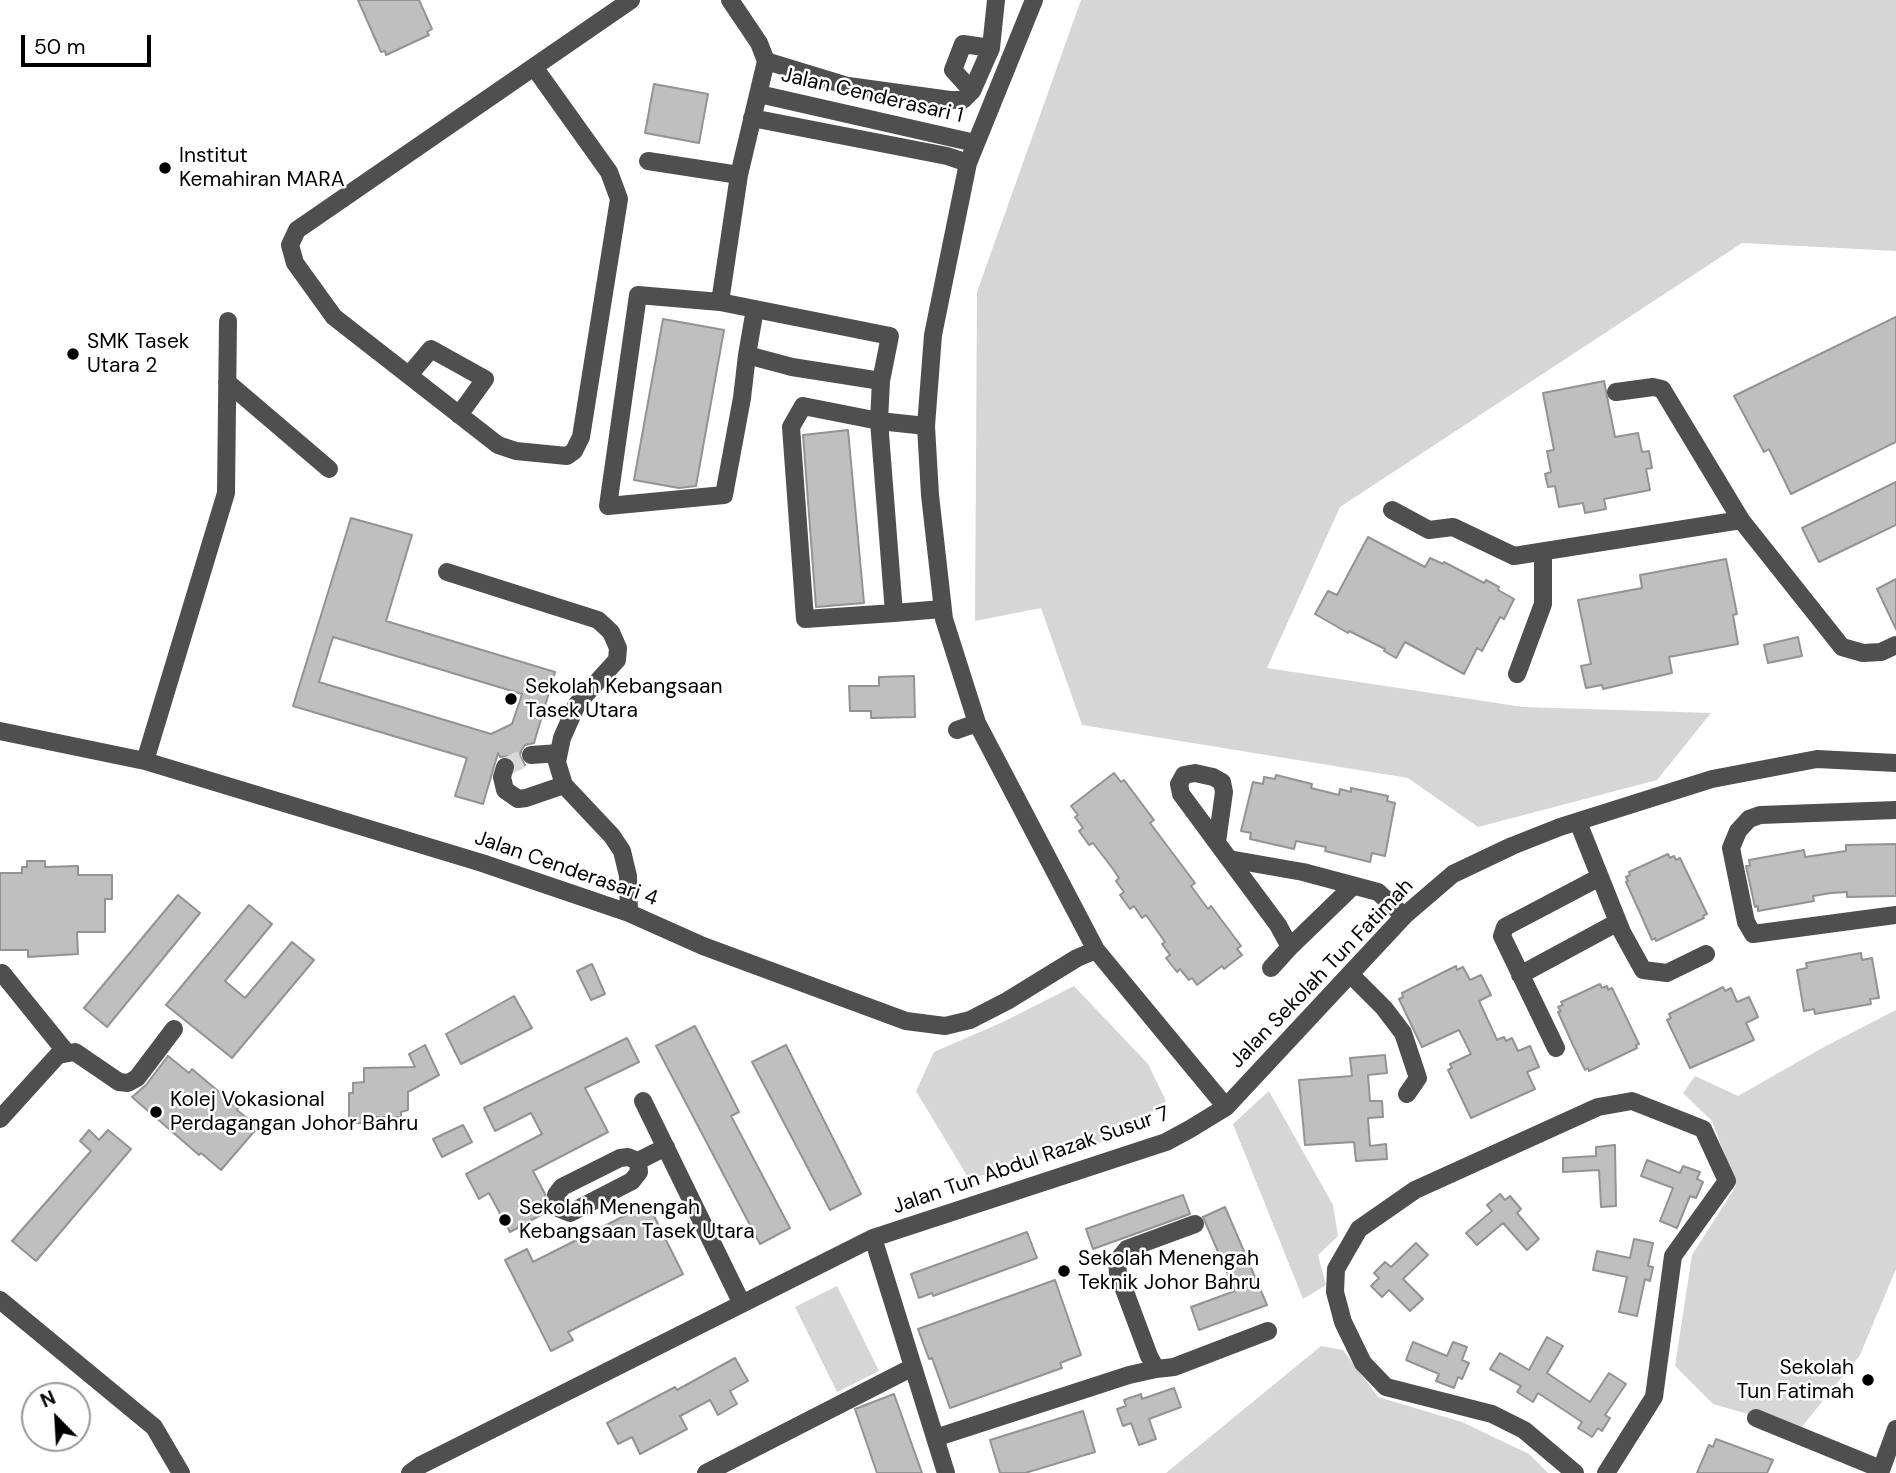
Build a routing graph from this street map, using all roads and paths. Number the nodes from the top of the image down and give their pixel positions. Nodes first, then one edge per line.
1 (631, 0) edge
2 (730, 0) edge
3 (996, 0) edge
4 (1034, 0) edge
5 (990, 48) junction
6 (766, 61) junction
7 (534, 67) junction
8 (972, 91) junction
9 (759, 94) junction
10 (752, 118) junction
11 (975, 143) junction
12 (648, 160) dead end
13 (968, 163) junction
14 (738, 175) junction
15 (720, 302) junction
16 (755, 309) junction
17 (228, 321) dead end
18 (747, 355) junction
19 (410, 374) junction
20 (227, 382) junction
21 (881, 382) junction
22 (1616, 392) dead end
23 (459, 415) junction
24 (879, 421) junction
25 (926, 426) junction
26 (329, 469) dead end
27 (1392, 510) dead end
28 (1741, 520) junction
29 (1543, 552) junction
30 (447, 572) dead end
31 (894, 613) junction
32 (943, 614) junction
33 (1896, 645) edge
34 (1517, 674) dead end
35 (977, 723) junction
36 (957, 730) dead end
37 (0, 731) edge
38 (559, 753) junction
39 (531, 755) tunnel mouth
40 (145, 761) junction
41 (1896, 762) edge
42 (505, 767) dead end
43 (564, 785) junction
44 (1896, 810) edge
45 (1578, 822) junction
46 (1217, 842) dead end
47 (1230, 859) junction
48 (1600, 877) junction
49 (1353, 886) junction
50 (629, 913) junction
51 (1896, 915) edge
52 (1404, 916) junction
53 (1618, 922) junction
54 (1290, 947) junction
55 (1096, 950) junction
56 (1706, 954) dead end
57 (1270, 968) dead end
58 (2, 973) dead end
59 (1350, 974) junction
60 (1520, 975) junction
61 (174, 1029) dead end
62 (1556, 1048) dead end
63 (66, 1052) junction
64 (1407, 1094) dead end
65 (643, 1101) dead end
66 (1226, 1107) junction
67 (0, 1119) edge
68 (666, 1147) junction
69 (638, 1161) dead end
70 (1195, 1224) dead end
71 (873, 1238) junction
72 (0, 1300) edge
73 (742, 1304) junction
74 (1268, 1331) dead end
75 (913, 1367) junction
76 (1156, 1369) junction
77 (1756, 1418) dead end
78 (1896, 1429) edge
79 (935, 1438) junction
80 (1880, 1471) edge
81 (181, 1473) edge
82 (410, 1473) edge
83 (706, 1473) edge
84 (946, 1473) edge
85 (1575, 1473) edge
86 (1606, 1473) edge

1 - 7 street
2 - 6 street
3 - 5 street
4 - 11 street
5 - 8 street
5 - 8 street
6 - 8 street
6 - 9 street
7 - 19 street
7 - 23 street
9 - 10 street
9 - 11 street, Jalan Cenderasari 1
10 - 13 street, Jalan Cenderasari 1
10 - 14 street
11 - 13 street
12 - 14 street
13 - 25 street
14 - 15 street
15 - 16 street
15 - 18 street
16 - 18 street
16 - 21 street
17 - 20 street
18 - 21 street
19 - 23 street
19 - 23 street
20 - 26 street
20 - 40 street
21 - 24 street
22 - 28 street
24 - 25 street
24 - 31 street
24 - 31 street
25 - 32 street
27 - 29 street
28 - 29 street
28 - 33 street
29 - 34 street
30 - 38 street
31 - 32 street
32 - 35 street
35 - 36 street
35 - 55 street
37 - 40 street, Jalan Cenderasari 4
38 - 39 street
38 - 43 street
40 - 50 street, Jalan Cenderasari 4
41 - 45 street, Jalan Sekolah Tun Fatimah
42 - 43 street
43 - 50 street
44 - 51 street
45 - 48 street
45 - 52 street, Jalan Sekolah Tun Fatimah
46 - 47 street
47 - 49 street
47 - 54 street
48 - 53 street
48 - 60 street
49 - 52 street
49 - 54 street
50 - 55 street, Jalan Cenderasari 4
52 - 59 street, Jalan Sekolah Tun Fatimah
53 - 56 street
53 - 60 street
54 - 57 street
55 - 66 street
58 - 63 street
59 - 64 street
59 - 66 street, Jalan Sekolah Tun Fatimah
60 - 62 street
61 - 63 street
63 - 67 street
65 - 68 street
66 - 71 street, Jalan Tun Abdul Razak Susur 7
68 - 69 street
68 - 73 street
70 - 76 street
71 - 73 street, Jalan Tun Abdul Razak Susur 7
71 - 75 street
72 - 81 street
73 - 82 street, Jalan Tun Abdul Razak Susur 7
74 - 76 street
75 - 79 street
75 - 83 street
76 - 79 street
77 - 80 street
78 - 80 street
79 - 84 street
85 - 86 street

